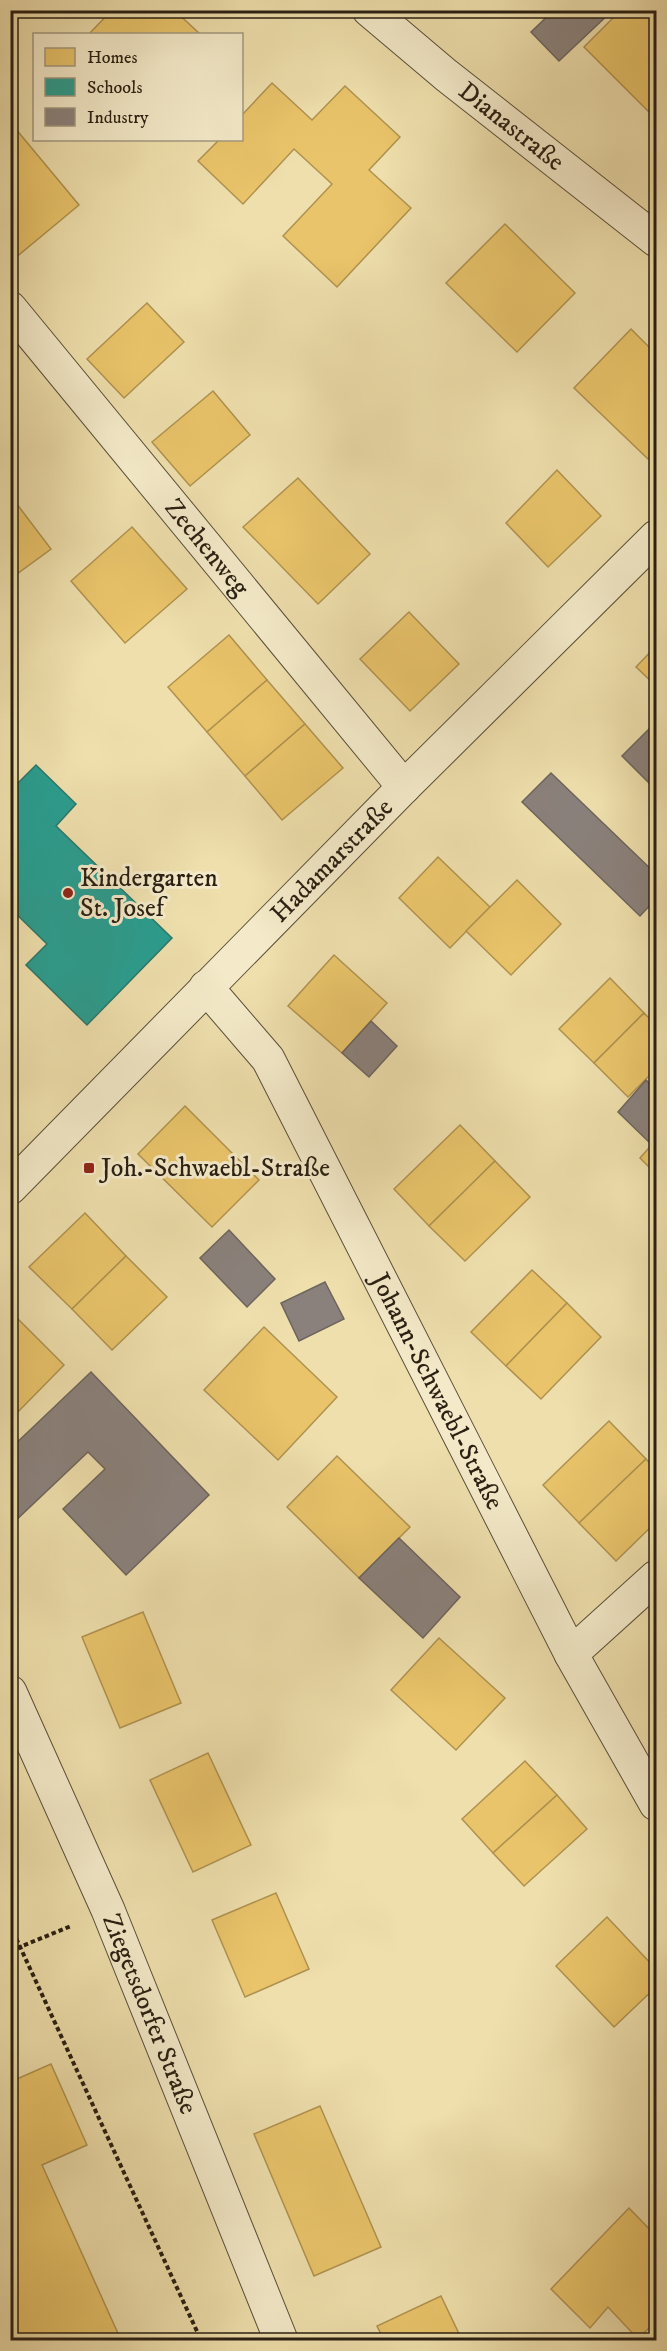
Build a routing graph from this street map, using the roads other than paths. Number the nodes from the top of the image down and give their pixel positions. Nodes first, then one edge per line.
1 (369, 10) edge
2 (657, 240) edge
3 (10, 308) edge
4 (657, 537) edge
5 (404, 787) junction
6 (206, 987) junction
7 (10, 1188) edge
8 (657, 1577) edge
9 (571, 1654) junction
10 (10, 1692) edge
11 (657, 1804) edge
12 (280, 2340) edge

1 - 2 street, Dianastraße
3 - 5 street, Zechenweg
4 - 5 street, Hadamarstraße
5 - 6 street, Hadamarstraße
6 - 7 street, Hadamarstraße
6 - 9 street, Johann-Schwaebl-Straße
8 - 9 street
9 - 11 street, Johann-Schwaebl-Straße
10 - 12 street, Ziegetsdorfer Straße

